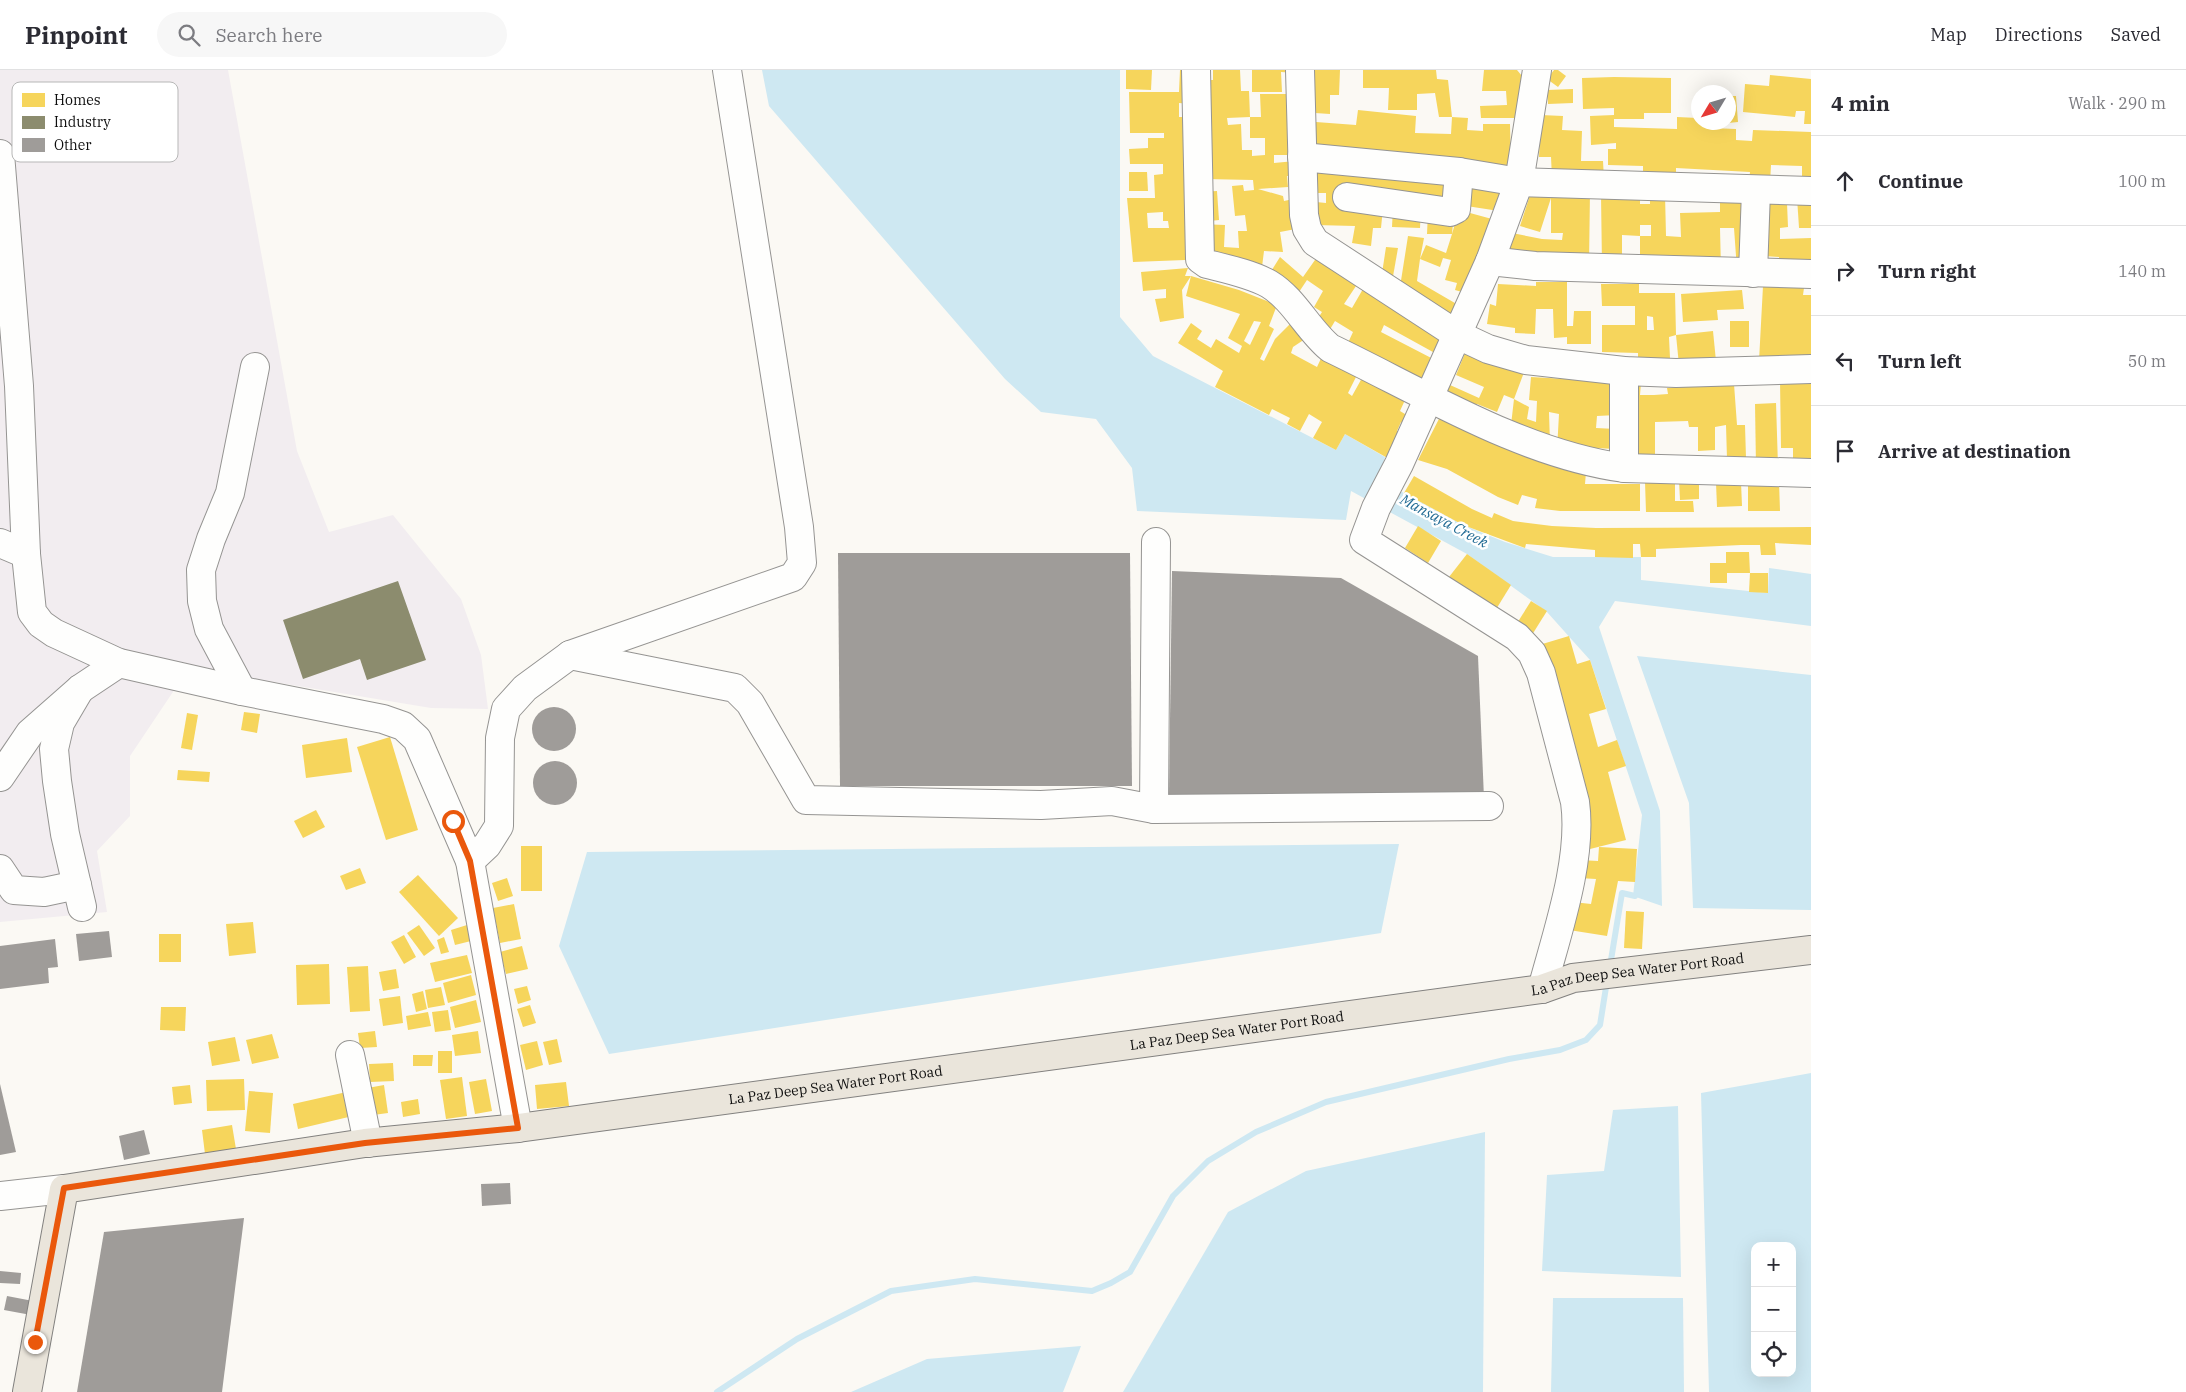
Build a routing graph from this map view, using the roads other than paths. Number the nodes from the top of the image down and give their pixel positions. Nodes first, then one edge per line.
1 (727, 70) edge
2 (1196, 70) edge
3 (1300, 70) edge
4 (1537, 70) edge
5 (0, 154) edge
6 (1302, 157) junction
7 (1460, 172) junction
8 (1519, 182) junction
9 (1756, 191) junction
10 (1811, 191) edge
11 (1347, 197) dead end
12 (1490, 261) junction
13 (1753, 273) junction
14 (1811, 274) edge
15 (1456, 334) junction
16 (255, 367) dead end
17 (1811, 369) edge
18 (1624, 371) junction
19 (10, 385) edge
20 (1429, 398) junction
21 (1624, 468) junction
22 (1811, 473) edge
23 (1156, 542) dead end
24 (0, 543) edge
25 (26, 554) junction
26 (570, 655) junction
27 (119, 663) junction
28 (80, 689) junction
29 (242, 691) junction
30 (0, 777) edge
31 (1489, 806) dead end
32 (1154, 809) junction
33 (470, 861) junction
34 (0, 869) edge
35 (1811, 950) edge
36 (1542, 989) junction
37 (350, 1055) dead end
38 (518, 1128) junction
39 (368, 1143) junction
40 (64, 1188) junction
41 (0, 1196) edge
42 (27, 1392) edge

1 - 26 street
2 - 20 street
3 - 6 street
4 - 8 street
5 - 19 street
6 - 7 street
6 - 15 street
7 - 8 street
7 - 11 street
8 - 9 street
8 - 12 street
9 - 10 street
9 - 13 street
12 - 13 street
12 - 15 street
13 - 14 street
15 - 18 street
15 - 20 street
16 - 29 street
17 - 18 street
18 - 21 street
19 - 25 street
20 - 21 street
20 - 36 street
21 - 22 street
23 - 32 street
24 - 25 street
25 - 27 street
26 - 32 street
26 - 33 street
27 - 28 street
27 - 29 street
28 - 30 street
28 - 34 street
29 - 33 street
31 - 32 street
33 - 38 street
35 - 36 main road, La Paz Deep Sea Water Port Road
36 - 38 main road, La Paz Deep Sea Water Port Road
37 - 39 street
38 - 39 main road, La Paz Deep Sea Water Port Road
39 - 40 main road, La Paz Deep Sea Water Port Road
40 - 41 street
40 - 42 main road

